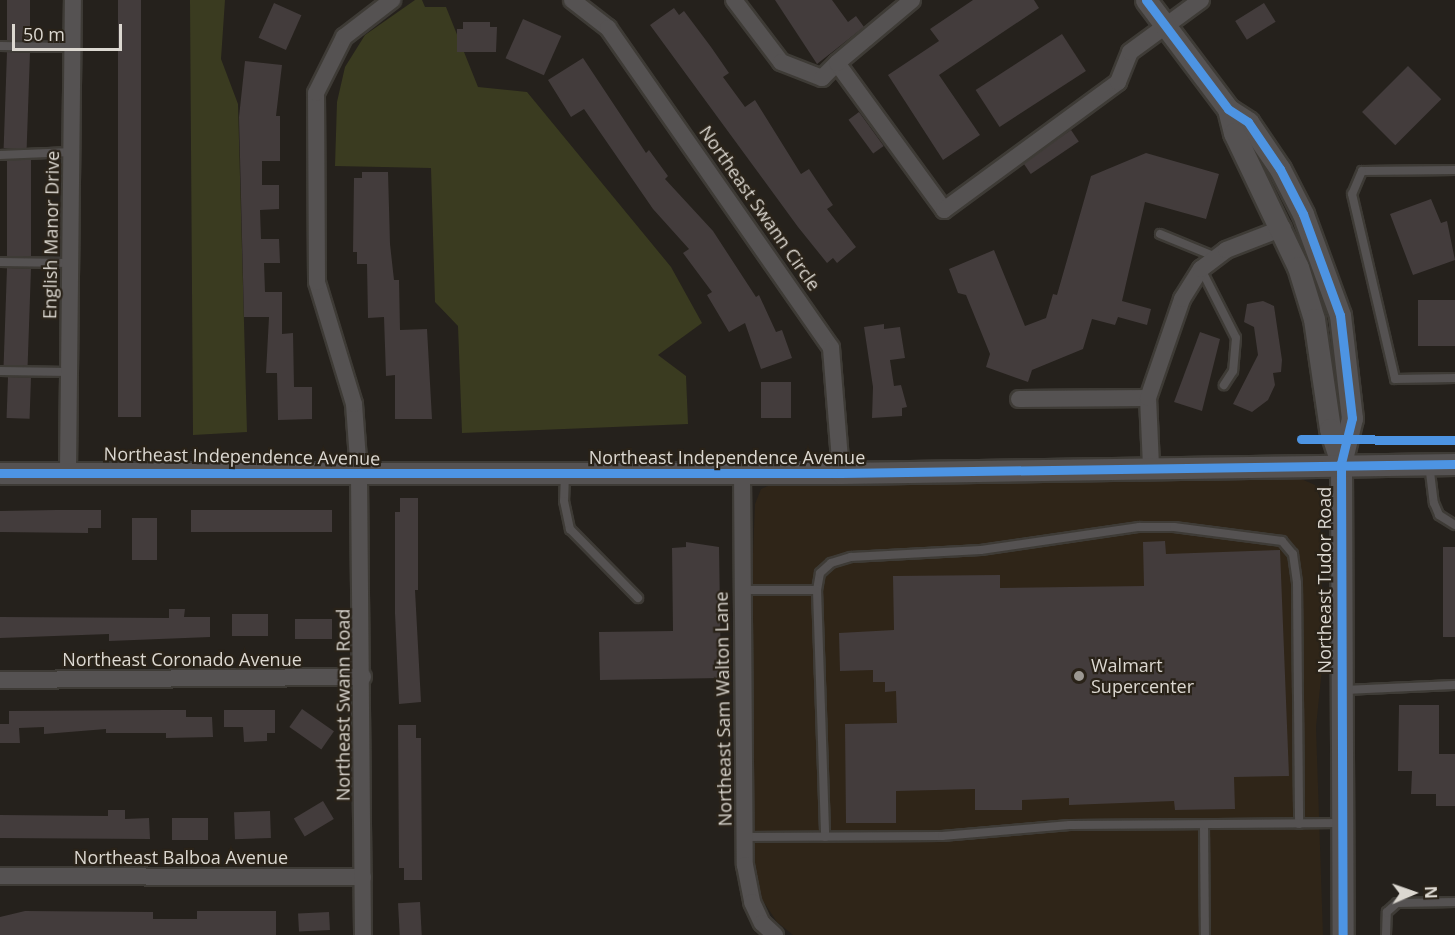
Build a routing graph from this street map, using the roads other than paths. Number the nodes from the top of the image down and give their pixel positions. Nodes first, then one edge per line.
1 (73, 0) edge
2 (392, 0) edge
3 (572, 0) edge
4 (734, 0) edge
5 (912, 0) edge
6 (1146, 0) edge
7 (1201, 0) edge
8 (1166, 26) junction
9 (0, 46) edge
10 (73, 47) junction
11 (837, 63) junction
12 (1228, 109) junction
13 (72, 152) junction
14 (0, 155) edge
15 (1455, 170) edge
16 (1283, 228) junction
17 (1160, 234) dead end
18 (1216, 257) junction
19 (0, 262) edge
20 (70, 263) junction
21 (1201, 269) junction
22 (0, 371) edge
23 (69, 372) junction
24 (1455, 378) edge
25 (1224, 385) dead end
26 (1148, 398) junction
27 (1018, 399) dead end
28 (1341, 463) junction
29 (1429, 463) junction
30 (1455, 464) edge
31 (1151, 466) junction
32 (68, 470) junction
33 (0, 473) edge
34 (742, 473) junction
35 (841, 473) junction
36 (359, 474) junction
37 (565, 474) junction
38 (1455, 525) edge
39 (741, 590) junction
40 (817, 590) junction
41 (638, 598) dead end
42 (363, 677) junction
43 (0, 680) edge
44 (1455, 685) edge
45 (1339, 690) junction
46 (1341, 823) junction
47 (1299, 824) junction
48 (1204, 827) junction
49 (744, 837) junction
50 (825, 837) junction
51 (0, 876) edge
52 (363, 877) junction
53 (1455, 902) edge
54 (363, 935) edge
55 (775, 935) edge
56 (1205, 935) edge
57 (1343, 935) edge
58 (1386, 935) edge

1 - 10 street, English Manor Drive
2 - 36 street
3 - 35 street, Northeast Swann Circle
4 - 11 street
5 - 11 street
6 - 8 street, Northeast Tudor Road
7 - 8 street
8 - 11 street
8 - 12 street, Northeast Tudor Road
9 - 10 lane
10 - 13 street, English Manor Drive
12 - 16 street, Northeast Tudor Road
12 - 28 street, Northeast Tudor Road
13 - 14 lane
13 - 20 street, English Manor Drive
15 - 24 lane
16 - 18 street
16 - 28 street, Northeast Tudor Road
17 - 18 lane
18 - 21 street
19 - 20 lane
20 - 23 street, English Manor Drive
21 - 25 lane
21 - 26 street
22 - 23 lane
23 - 32 street, English Manor Drive
26 - 27 street
26 - 31 street
28 - 29 street, Northeast Independence Avenue
28 - 31 street, Northeast Independence Avenue
28 - 45 street, Northeast Tudor Road
29 - 30 street, Northeast Independence Avenue
29 - 38 lane
31 - 35 street, Northeast Independence Avenue
32 - 33 street, Northeast Independence Avenue
32 - 36 street, Northeast Independence Avenue
34 - 35 street, Northeast Independence Avenue
34 - 37 street, Northeast Independence Avenue
34 - 39 street, Northeast Sam Walton Lane
36 - 37 street, Northeast Independence Avenue
36 - 42 street, Northeast Swann Road
37 - 41 lane
39 - 40 lane
39 - 49 street, Northeast Sam Walton Lane
40 - 47 lane
40 - 50 lane
42 - 43 street, Northeast Coronado Avenue
42 - 52 street, Northeast Swann Road
44 - 45 lane
45 - 46 street, Northeast Tudor Road
46 - 47 lane
46 - 57 street, Northeast Tudor Road
47 - 48 lane
48 - 50 lane
48 - 56 lane
49 - 50 lane
49 - 55 street, Northeast Sam Walton Lane
51 - 52 street, Northeast Balboa Avenue
52 - 54 street, Northeast Swann Road
53 - 58 lane

